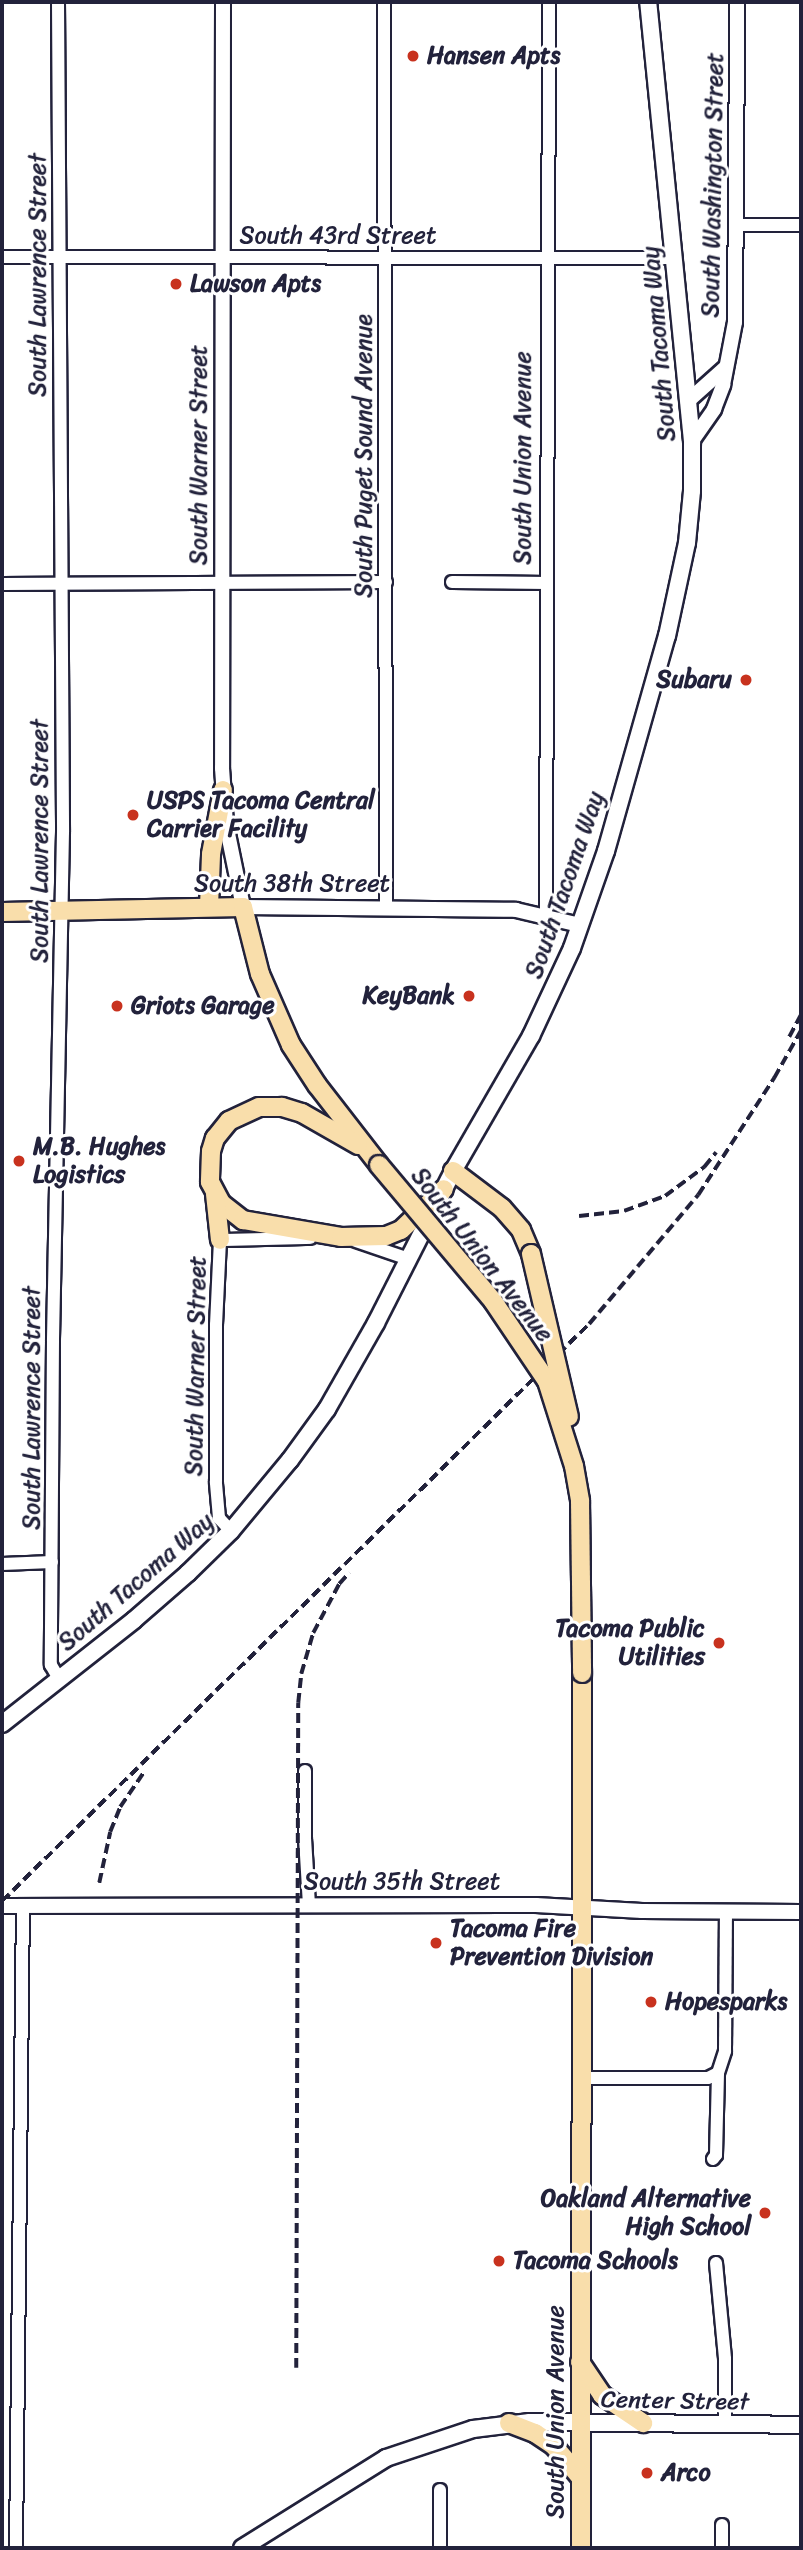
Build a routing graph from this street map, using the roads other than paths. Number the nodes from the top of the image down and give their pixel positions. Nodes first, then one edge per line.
1 (58, 2) edge
2 (223, 2) edge
3 (384, 2) edge
4 (549, 2) edge
5 (648, 2) edge
6 (737, 2) edge
7 (736, 225) junction
8 (801, 225) edge
9 (223, 256) junction
10 (2, 257) edge
11 (59, 257) junction
12 (384, 257) junction
13 (548, 258) junction
14 (674, 258) junction
15 (726, 367) junction
16 (688, 401) junction
17 (692, 441) junction
18 (221, 582) junction
19 (386, 582) junction
20 (452, 582) dead end
21 (547, 583) junction
22 (2, 584) edge
23 (61, 584) junction
24 (223, 790) junction
25 (209, 907) junction
26 (243, 907) junction
27 (386, 909) junction
28 (61, 911) junction
29 (2, 912) edge
30 (546, 915) junction
31 (580, 925) junction
32 (367, 1150) junction
33 (453, 1171) junction
34 (444, 1189) junction
35 (214, 1193) junction
36 (341, 1237) junction
37 (220, 1240) junction
38 (408, 1259) junction
39 (574, 1466) junction
40 (231, 1531) junction
41 (52, 1562) junction
42 (2, 1564) edge
43 (59, 1679) junction
44 (2, 1724) edge
45 (305, 1771) dead end
46 (309, 1905) junction
47 (2, 1906) edge
48 (23, 1906) junction
49 (582, 1908) junction
50 (801, 1912) edge
51 (726, 1913) junction
52 (718, 2073) junction
53 (582, 2078) junction
54 (713, 2159) dead end
55 (716, 2263) dead end
56 (580, 2362) junction
57 (581, 2422) junction
58 (509, 2423) junction
59 (643, 2423) junction
60 (725, 2425) junction
61 (801, 2425) edge
62 (580, 2479) junction
63 (440, 2490) dead end
64 (722, 2525) dead end
65 (16, 2548) edge
66 (242, 2548) edge
67 (440, 2548) edge
68 (580, 2548) edge
69 (722, 2548) edge

1 - 11 street, South Lawrence Street
2 - 9 street, South Warner Street
3 - 12 street, South Puget Sound Avenue
4 - 13 street, South Union Avenue
5 - 14 main road, South Tacoma Way
6 - 7 street, South Washington Street
7 - 8 street
7 - 15 street, South Washington Street
9 - 11 street, South 43rd Street
9 - 12 street, South 43rd Street
9 - 18 street, South Warner Street
10 - 11 street, South 43rd Street
11 - 23 street, South Lawrence Street
12 - 13 street, South 43rd Street
12 - 19 street, South Puget Sound Avenue
13 - 14 street, South 43rd Street
13 - 21 street, South Union Avenue
14 - 16 main road, South Tacoma Way
15 - 16 street
15 - 17 street, South Washington Street
16 - 17 main road, South Tacoma Way
17 - 31 main road, South Tacoma Way
18 - 19 street
18 - 23 street
18 - 24 street, South Warner Street
19 - 27 street, South Puget Sound Avenue
20 - 21 street
21 - 30 street, South Union Avenue
22 - 23 street
23 - 28 street, South Lawrence Street
24 - 25 main road
24 - 26 street, South Warner Street
25 - 26 main road, South 38th Street
25 - 28 main road, South 38th Street
26 - 27 street, South 38th Street
26 - 32 main road, South Union Avenue
27 - 30 street, South 38th Street
28 - 29 main road, South 38th Street
28 - 41 street, South Lawrence Street
30 - 31 street, South 38th Street
31 - 33 main road, South Tacoma Way
32 - 35 main road
32 - 39 main road, South Union Avenue, bridge
33 - 34 main road, South Tacoma Way
33 - 39 main road, bridge
34 - 36 main road
34 - 38 main road, South Tacoma Way
35 - 36 main road
35 - 37 main road
36 - 37 street
36 - 38 street
37 - 40 street, South Warner Street
38 - 40 main road, South Tacoma Way
39 - 49 main road, South Union Avenue, bridge
40 - 43 main road, South Tacoma Way
41 - 42 street
41 - 43 street, South Lawrence Street
43 - 44 main road, South Tacoma Way
45 - 46 street
46 - 48 street, South 35th Street
46 - 49 street, South 35th Street
47 - 48 street, South 35th Street
48 - 65 street
49 - 51 street, South 35th Street
49 - 53 main road, South Union Avenue
50 - 51 street, South 35th Street
51 - 52 street
52 - 53 street
52 - 54 street
53 - 56 main road, South Union Avenue
55 - 60 street
56 - 57 main road, South Union Avenue
56 - 59 main road
57 - 58 main road, Center Street
57 - 59 main road, Center Street
57 - 62 main road, South Union Avenue
58 - 62 main road
58 - 66 main road, Center Street
59 - 60 main road, Center Street
60 - 61 main road, Center Street
62 - 68 main road, South Union Avenue
63 - 67 street
64 - 69 street

